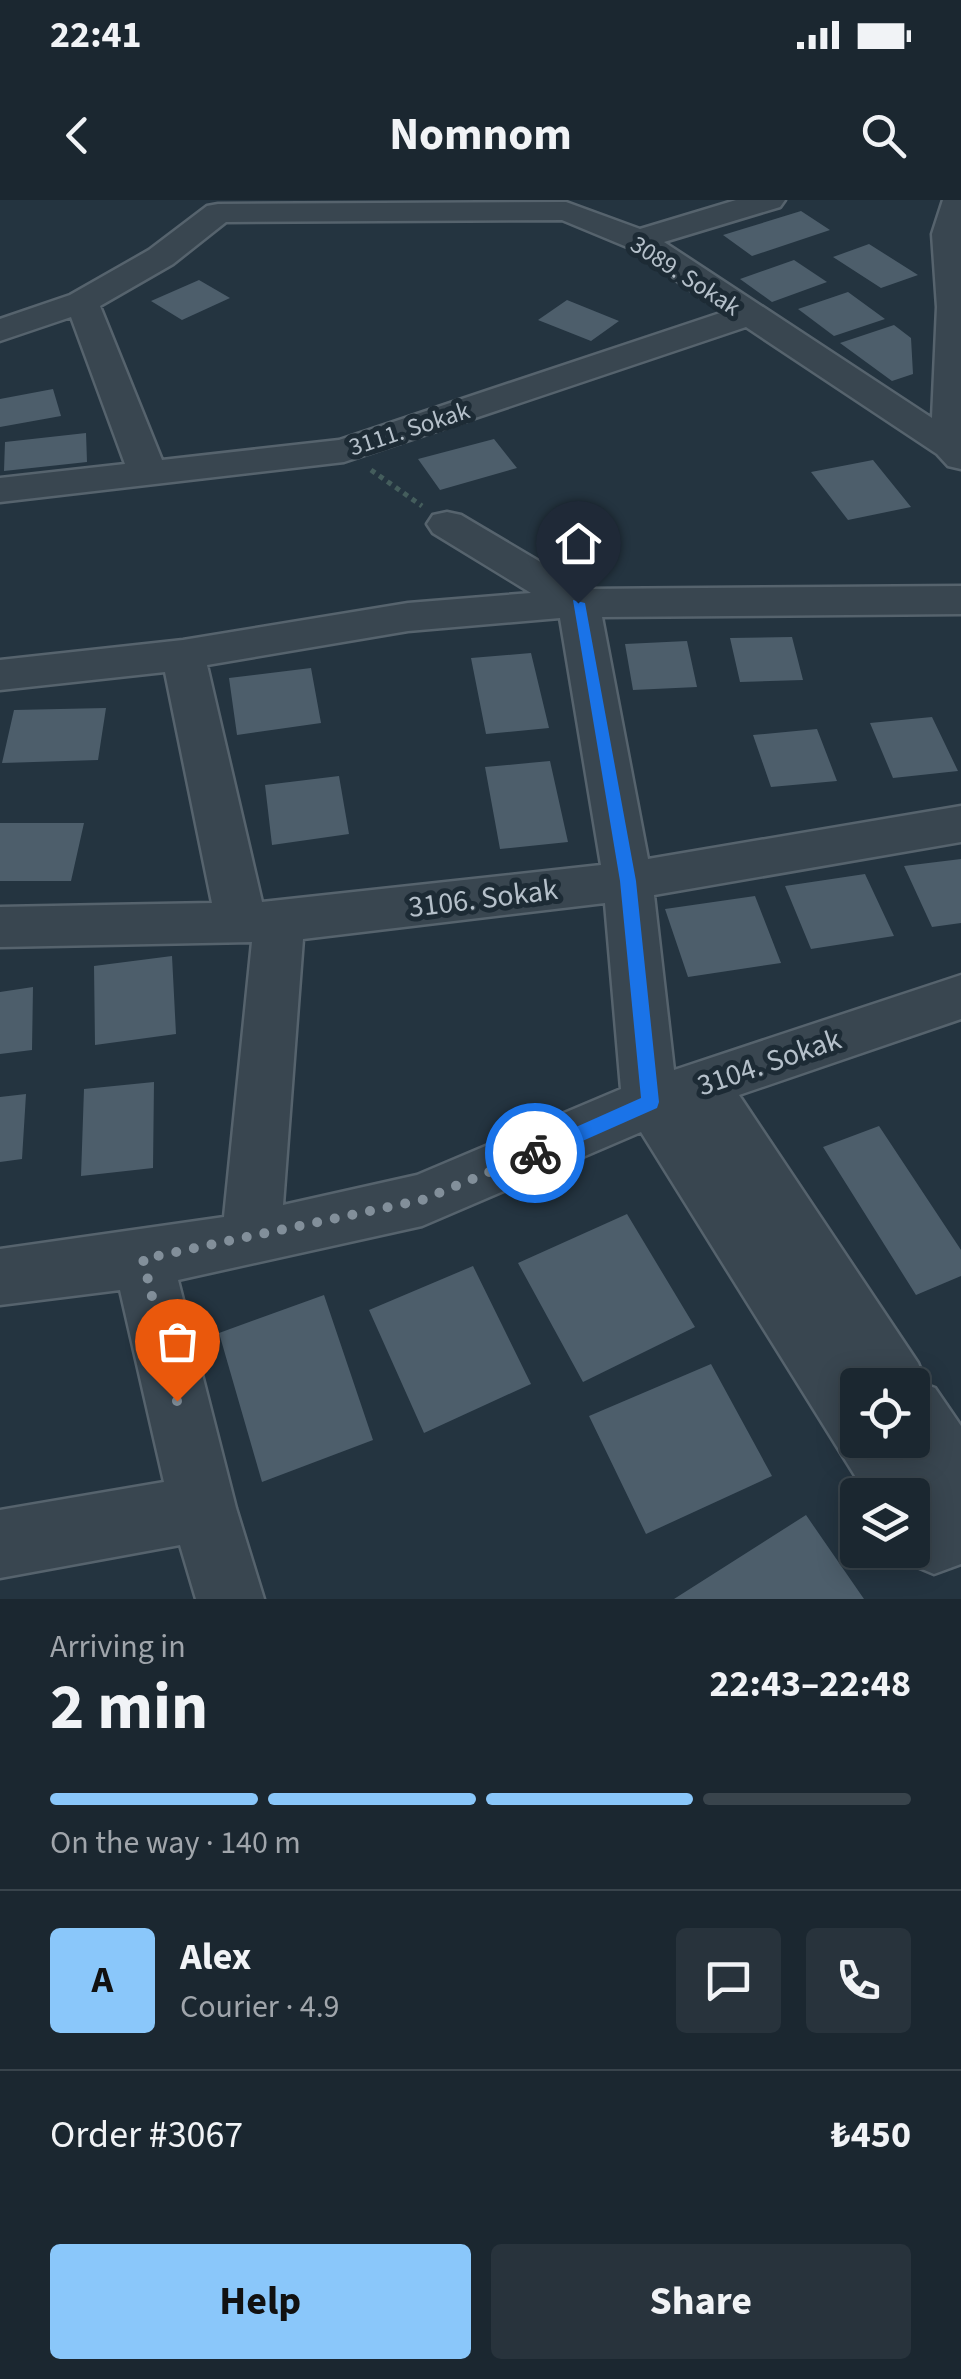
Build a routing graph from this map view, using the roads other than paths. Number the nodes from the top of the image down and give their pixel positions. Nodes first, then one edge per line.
1 (769, 200) edge
2 (959, 200) edge
3 (565, 206) edge
4 (316, 207) edge
5 (955, 234) edge
6 (638, 240) junction
7 (82, 302) junction
8 (747, 315) junction
9 (0, 331) edge
10 (956, 452) edge
11 (148, 473) junction
12 (0, 490) edge
13 (447, 524) road end
14 (961, 600) edge
15 (578, 603) junction
16 (183, 655) junction
17 (0, 675) edge
18 (961, 824) edge
19 (628, 881) junction
20 (260, 922) junction
21 (0, 926) edge
22 (961, 997) edge
23 (664, 1098) junction
24 (251, 1239) junction
25 (143, 1259) junction
26 (0, 1277) edge
27 (885, 1368) edge
28 (840, 1394) edge
29 (930, 1437) edge
30 (961, 1483) edge
31 (202, 1508) junction
32 (961, 1531) edge
33 (930, 1534) edge
34 (0, 1544) edge
35 (230, 1599) edge

1 - 6 street
2 - 5 street
3 - 4 street, 3089. Sokak
3 - 6 street, 3089. Sokak
4 - 7 street, 3089. Sokak
5 - 10 street
6 - 8 street, 3089. Sokak
7 - 9 street, 3089. Sokak
7 - 11 street
8 - 10 street, 3089. Sokak
8 - 11 street, 3111. Sokak
11 - 12 street, 3111. Sokak
13 - 15 street
14 - 15 street
15 - 16 street
15 - 19 street
16 - 17 street
16 - 20 street
18 - 19 street, 3106. Sokak
19 - 20 street, 3106. Sokak
19 - 23 street
20 - 21 street, 3106. Sokak
20 - 24 street
22 - 23 street, 3104. Sokak
23 - 24 street, 3104. Sokak
23 - 27 street
23 - 28 street
24 - 25 street, 3104. Sokak
25 - 26 street, 3104. Sokak
25 - 31 street
29 - 30 street
31 - 34 street
31 - 35 street
32 - 33 street

